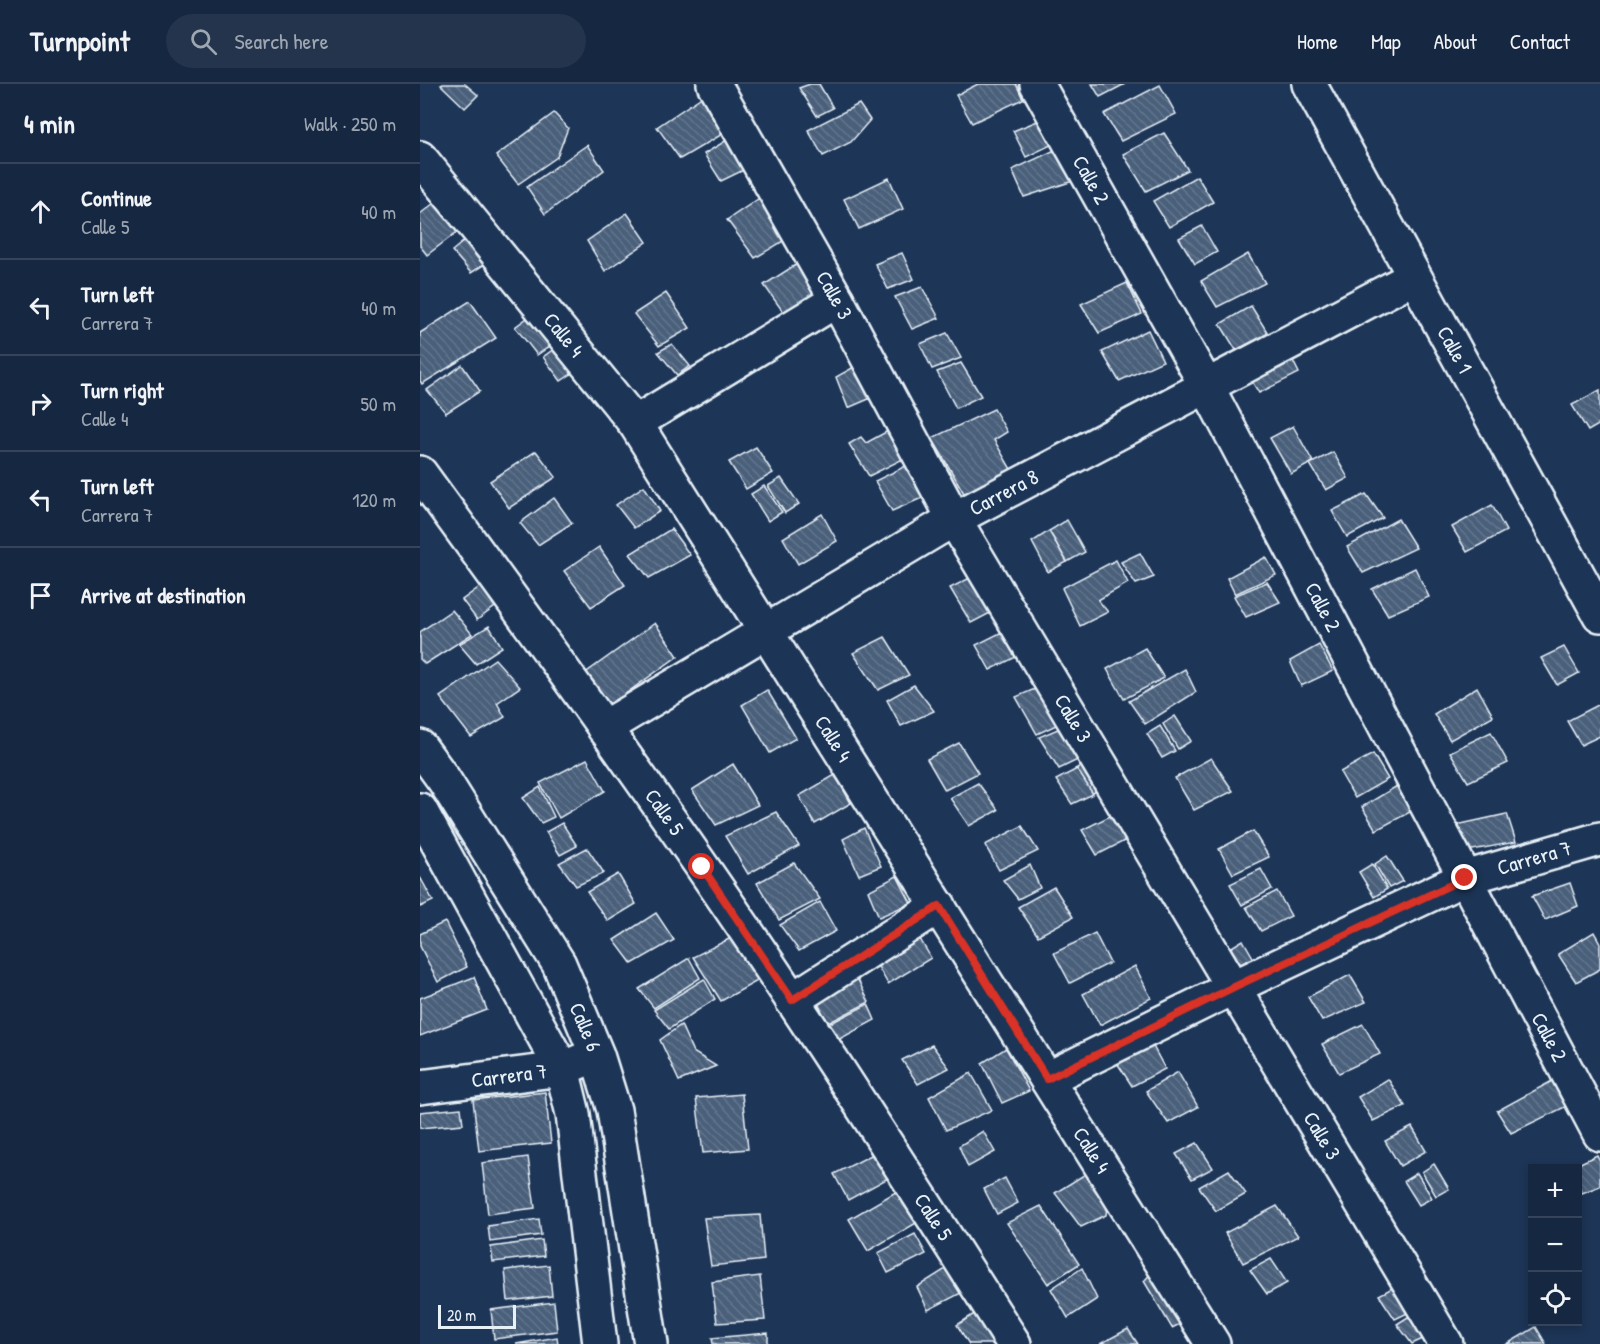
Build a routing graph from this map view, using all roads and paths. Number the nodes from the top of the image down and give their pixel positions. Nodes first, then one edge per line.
1 (714, 84) edge
2 (1037, 84) edge
3 (1309, 84) edge
4 (420, 158) edge
5 (1414, 278) junction
6 (837, 300) junction
7 (1206, 385) junction
8 (635, 423) junction
9 (420, 473) edge
10 (954, 519) junction
11 (1600, 615) edge
12 (765, 630) junction
13 (604, 728) junction
14 (420, 747) edge
15 (420, 810) edge
16 (1600, 839) edge
17 (1465, 878) junction
18 (939, 906) junction
19 (1234, 987) junction
20 (792, 1000) junction
21 (597, 1055) junction
22 (562, 1069) junction
23 (1047, 1079) junction
24 (420, 1088) edge
25 (1600, 1134) edge
26 (600, 1344) edge
27 (651, 1344) edge
28 (1014, 1344) edge
29 (1213, 1344) edge
30 (1446, 1344) edge

1 - 6 street, Calle 3
2 - 7 street, Calle 2
3 - 5 street, Calle 1
4 - 8 street, Calle 4
5 - 7 street, Carrera 8
5 - 11 street, Calle 1
6 - 8 street
6 - 10 street, Calle 3
7 - 10 street, Carrera 8
7 - 17 street, Calle 2
8 - 12 street, Calle 4
9 - 13 street, Calle 5
10 - 12 street, Carrera 8
10 - 19 street, Calle 3
12 - 13 street, Carrera 8
12 - 18 street, Calle 4
13 - 20 street, Calle 5
14 - 21 street, Calle 6
15 - 22 street, Calle 6
16 - 17 street, Carrera 7
17 - 19 street, Carrera 7
17 - 25 street, Calle 2
18 - 20 street
18 - 23 street, Calle 4
19 - 23 street, Carrera 7
19 - 30 street, Calle 3
20 - 28 street, Calle 5
21 - 22 street, Carrera 7
21 - 27 street, Calle 6
22 - 24 street, Carrera 7
22 - 26 street, Calle 6
23 - 29 street, Calle 4

